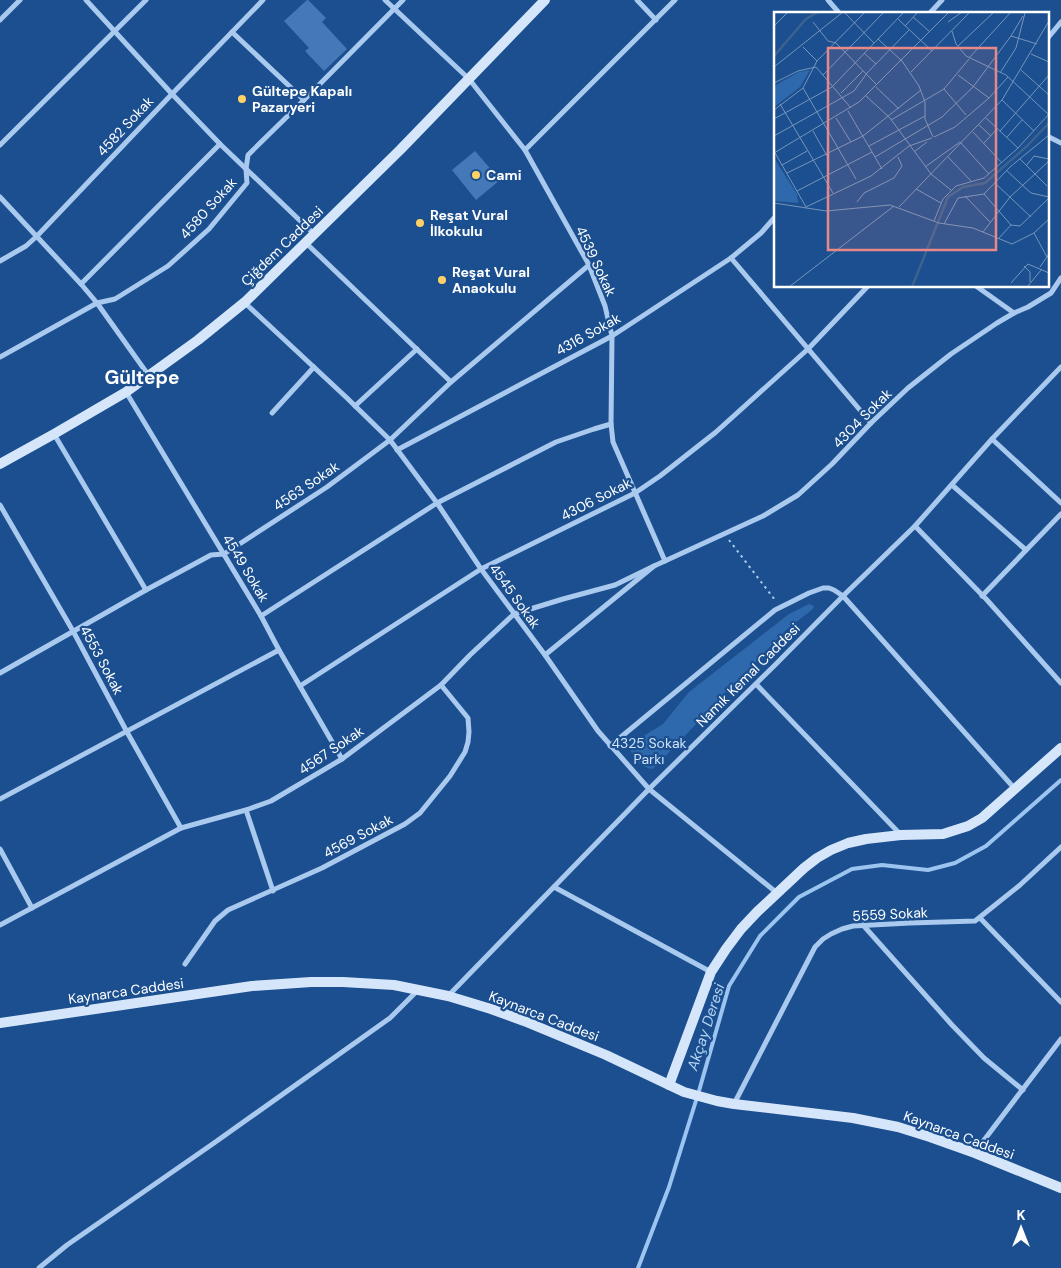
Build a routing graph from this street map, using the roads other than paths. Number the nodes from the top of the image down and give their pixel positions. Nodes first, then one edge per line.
1 (20, 0) edge
2 (86, 0) edge
3 (146, 0) edge
4 (263, 0) edge
5 (385, 0) edge
6 (404, 0) edge
7 (545, 0) edge
8 (637, 0) edge
9 (675, 0) edge
10 (828, 0) edge
11 (942, 0) edge
12 (395, 9) junction
13 (838, 12) edge
14 (931, 12) edge
15 (0, 20) edge
16 (656, 20) junction
17 (1061, 22) edge
18 (115, 32) junction
19 (232, 32) junction
20 (1048, 39) edge
21 (469, 79) junction
22 (172, 94) junction
23 (304, 100) junction
24 (1048, 136) edge
25 (1061, 143) edge
26 (220, 144) junction
27 (0, 145) edge
28 (525, 150) junction
29 (246, 169) junction
30 (0, 197) edge
31 (774, 218) edge
32 (314, 234) junction
33 (37, 236) junction
34 (306, 243) junction
35 (730, 258) junction
36 (0, 261) edge
37 (589, 265) junction
38 (1061, 278) edge
39 (81, 284) junction
40 (866, 288) edge
41 (979, 288) edge
42 (244, 302) junction
43 (96, 303) junction
44 (1014, 313) junction
45 (612, 336) junction
46 (417, 349) junction
47 (808, 349) junction
48 (0, 357) edge
49 (314, 367) junction
50 (1061, 367) edge
51 (149, 376) junction
52 (451, 382) junction
53 (126, 392) junction
54 (355, 406) junction
55 (272, 413) dead end
56 (871, 423) junction
57 (611, 424) junction
58 (54, 434) junction
59 (992, 439) junction
60 (390, 440) junction
61 (397, 450) junction
62 (0, 464) edge
63 (952, 485) junction
64 (635, 493) junction
65 (437, 503) junction
66 (1061, 503) edge
67 (0, 505) edge
68 (1061, 514) edge
69 (915, 526) junction
70 (1026, 550) junction
71 (224, 554) junction
72 (665, 561) junction
73 (654, 566) junction
74 (481, 569) junction
75 (146, 590) junction
76 (843, 596) junction
77 (982, 596) junction
78 (514, 614) junction
79 (261, 616) junction
80 (73, 631) junction
81 (279, 650) junction
82 (545, 655) junction
83 (0, 673) edge
84 (1061, 682) edge
85 (756, 684) junction
86 (441, 685) junction
87 (300, 686) junction
88 (127, 732) junction
89 (610, 746) junction
90 (1061, 748) edge
91 (342, 759) junction
92 (649, 789) junction
93 (1015, 789) junction
94 (0, 800) edge
95 (246, 810) junction
96 (181, 828) junction
97 (901, 835) junction
98 (1061, 847) edge
99 (0, 849) edge
100 (1059, 854) edge
101 (554, 887) junction
102 (273, 891) junction
103 (777, 894) junction
104 (32, 908) junction
105 (980, 918) junction
106 (0, 925) edge
107 (863, 925) junction
108 (185, 964) dead end
109 (711, 972) junction
110 (418, 990) junction
111 (448, 996) junction
112 (1061, 1002) edge
113 (0, 1023) edge
114 (1061, 1039) edge
115 (669, 1085) junction
116 (1023, 1090) junction
117 (734, 1104) junction
118 (975, 1153) junction
119 (1061, 1188) edge
120 (39, 1268) edge

1 - 15 street
2 - 18 street
3 - 18 street
4 - 19 street, 4582 Sokak
5 - 12 street, 4539 Sokak
6 - 12 street, 4580 Sokak
7 - 21 street, Çiğdem Caddesi
8 - 16 street
9 - 16 street
10 - 13 street
11 - 14 street
12 - 21 street, 4539 Sokak
12 - 23 street, 4580 Sokak
16 - 28 street
17 - 20 street
18 - 22 street
18 - 27 street
19 - 22 street, 4582 Sokak
19 - 23 street
21 - 28 street, 4539 Sokak
21 - 32 street, Çiğdem Caddesi
22 - 26 street
22 - 33 street, 4582 Sokak
23 - 29 street, 4580 Sokak
24 - 25 street
26 - 29 street
26 - 39 street
28 - 37 street, 4539 Sokak
29 - 32 street
29 - 43 street, 4580 Sokak
30 - 33 street
31 - 35 street, 4316 Sokak
32 - 34 street, Çiğdem Caddesi
33 - 36 street, 4582 Sokak
33 - 39 street
34 - 42 street, Çiğdem Caddesi
34 - 46 street
35 - 45 street, 4316 Sokak
35 - 47 street
37 - 45 street, 4539 Sokak
37 - 52 street, 4563 Sokak
38 - 44 street, 4304 Sokak
39 - 43 street
40 - 47 street, 4306 Sokak
41 - 44 street
42 - 49 street, 4545 Sokak
42 - 51 street, Çiğdem Caddesi
43 - 48 street, 4580 Sokak
43 - 51 street
44 - 56 street, 4304 Sokak
45 - 57 street, 4539 Sokak
45 - 61 street, 4316 Sokak
46 - 52 street
46 - 54 street
47 - 56 street
47 - 64 street, 4306 Sokak
49 - 54 street, 4545 Sokak
49 - 55 street
50 - 59 street, Namık Kemal Caddesi
51 - 53 street, Çiğdem Caddesi
52 - 60 street, 4563 Sokak
53 - 58 street, Çiğdem Caddesi
53 - 71 street, 4549 Sokak
54 - 60 street, 4545 Sokak
56 - 72 street, 4304 Sokak
57 - 64 street, 4539 Sokak
57 - 65 street
58 - 62 street, Çiğdem Caddesi
58 - 75 street
59 - 63 street, Namık Kemal Caddesi
59 - 66 street
60 - 61 street, 4545 Sokak
60 - 71 street, 4563 Sokak
61 - 65 street, 4545 Sokak
63 - 69 street, Namık Kemal Caddesi
63 - 70 street
64 - 72 street, 4539 Sokak
64 - 74 street, 4306 Sokak
65 - 74 street, 4545 Sokak
65 - 79 street
67 - 80 street, 4553 Sokak
68 - 70 street
69 - 76 street, Namık Kemal Caddesi
69 - 77 street
70 - 77 street
71 - 75 street, 4563 Sokak
71 - 79 street, 4549 Sokak
72 - 73 street, 4304 Sokak
73 - 78 street, 4567 Sokak
73 - 82 street
74 - 78 street, 4545 Sokak
74 - 87 street, 4306 Sokak
75 - 80 street, 4563 Sokak
76 - 85 street, Namık Kemal Caddesi
76 - 89 street
76 - 93 street
77 - 84 street
78 - 82 street, 4545 Sokak
78 - 86 street, 4567 Sokak
79 - 81 street, 4549 Sokak
80 - 83 street, 4563 Sokak
80 - 88 street, 4553 Sokak
81 - 87 street, 4549 Sokak
81 - 88 street
82 - 89 street, 4545 Sokak
85 - 92 street, Namık Kemal Caddesi
85 - 97 street
86 - 91 street, 4567 Sokak
86 - 102 street, 4569 Sokak
87 - 91 street, 4549 Sokak
88 - 94 street
88 - 96 street, 4553 Sokak
89 - 92 street, 4545 Sokak
90 - 93 street
91 - 95 street, 4567 Sokak
92 - 101 street, Namık Kemal Caddesi
92 - 103 street, 4545 Sokak
93 - 97 street
95 - 96 street, 4567 Sokak
95 - 102 street
96 - 104 street, 4567 Sokak
97 - 103 street
98 - 100 street, 5559 Sokak
99 - 104 street
100 - 105 street, 5559 Sokak
101 - 109 street
101 - 111 street, Namık Kemal Caddesi
102 - 108 street, 4569 Sokak
103 - 109 street
104 - 106 street, 4567 Sokak
105 - 107 street, 5559 Sokak
105 - 112 street
107 - 116 street
107 - 117 street, 5559 Sokak
109 - 115 street
110 - 111 street, Kaynarca Caddesi
110 - 113 street, Kaynarca Caddesi
110 - 120 street
111 - 115 street, Kaynarca Caddesi
114 - 116 street
115 - 117 street, Kaynarca Caddesi
116 - 118 street
117 - 118 street, Kaynarca Caddesi
118 - 119 street, Kaynarca Caddesi

